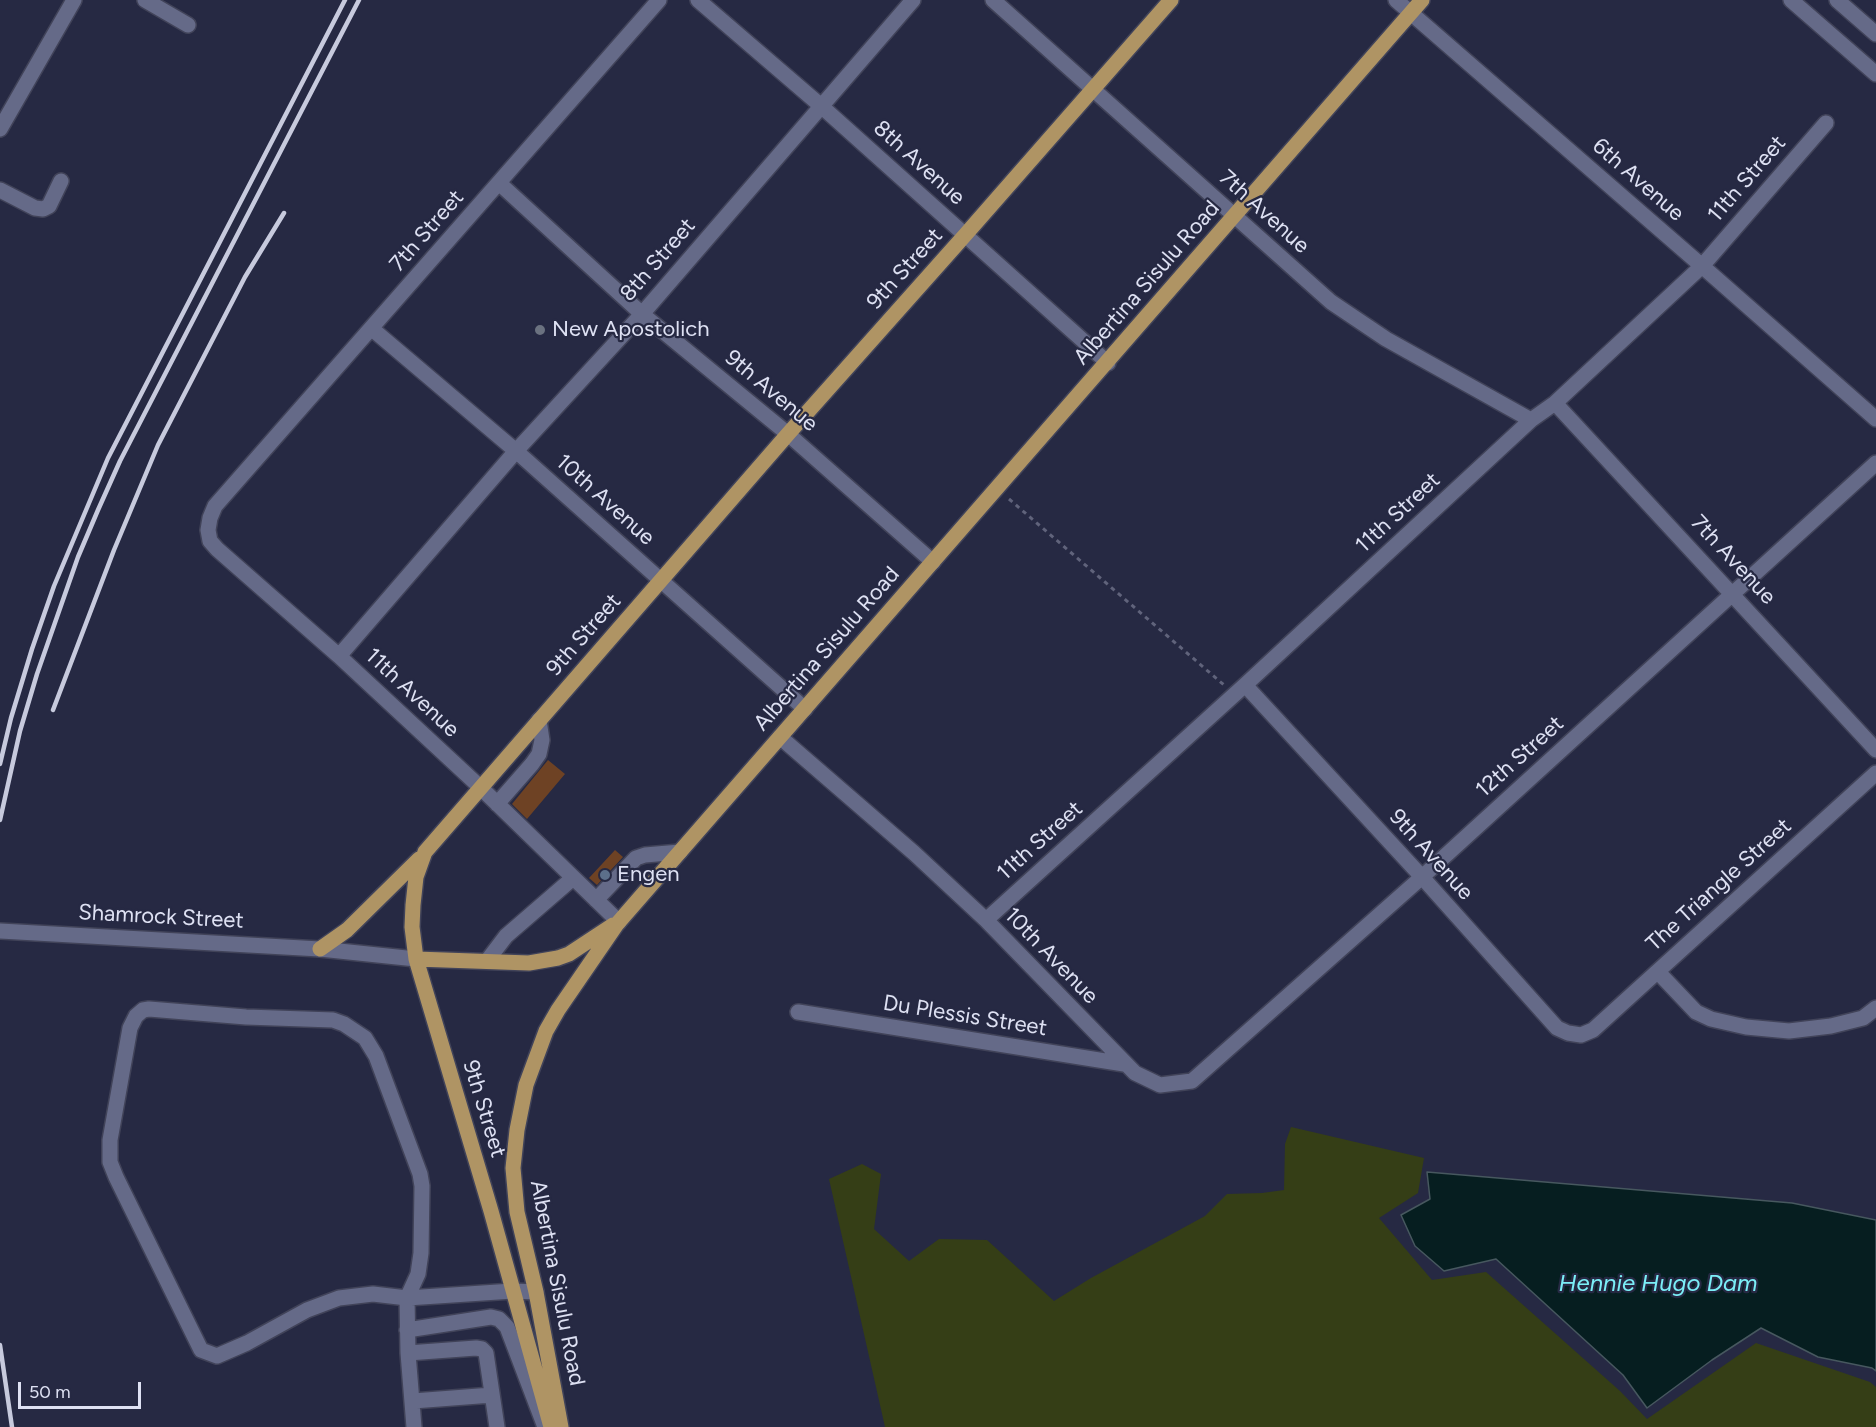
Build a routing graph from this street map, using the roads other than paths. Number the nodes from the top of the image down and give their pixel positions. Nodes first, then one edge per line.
1 (74, 0) edge
2 (145, 0) edge
3 (659, 0) edge
4 (698, 0) edge
5 (913, 0) edge
6 (993, 0) edge
7 (1171, 0) edge
8 (1396, 0) edge
9 (1422, 0) edge
10 (1791, 0) edge
11 (1837, 0) edge
12 (1410, 13) junction
13 (188, 25) dead end
14 (1876, 34) edge
15 (1876, 74) edge
16 (1094, 89) junction
17 (820, 105) junction
18 (1826, 123) dead end
19 (0, 129) edge
20 (61, 181) dead end
21 (499, 183) junction
22 (0, 190) edge
23 (1234, 215) junction
24 (966, 234) junction
25 (1702, 266) junction
26 (642, 314) junction
27 (371, 328) junction
28 (1108, 363) junction
29 (1555, 403) junction
30 (1876, 419) edge
31 (1531, 420) junction
32 (788, 434) junction
33 (516, 451) junction
34 (1876, 463) edge
35 (228, 492) joint
36 (933, 562) junction
37 (661, 581) junction
38 (1733, 593) junction
39 (339, 656) junction
40 (1239, 690) junction
41 (805, 709) junction
42 (539, 720) junction
43 (780, 737) junction
44 (1876, 750) edge
45 (1876, 772) edge
46 (480, 787) junction
47 (497, 804) junction
48 (425, 852) junction
49 (680, 852) junction
50 (1422, 877) junction
51 (573, 878) junction
52 (596, 900) junction
53 (986, 920) junction
54 (617, 923) junction
55 (0, 931) edge
56 (320, 949) junction
57 (416, 959) junction
58 (487, 961) junction
59 (1658, 972) junction
60 (1876, 1008) edge
61 (798, 1012) dead end
62 (1593, 1030) joint
63 (1124, 1064) junction
64 (1192, 1081) joint
65 (513, 1291) junction
66 (536, 1292) junction
67 (407, 1298) junction
68 (407, 1330) junction
69 (408, 1353) junction
70 (492, 1395) junction
71 (413, 1401) junction
72 (414, 1427) edge
73 (497, 1427) edge
74 (545, 1427) edge
75 (551, 1427) edge
76 (561, 1427) edge

1 - 19 street
2 - 13 street
3 - 21 street, 7th Street
4 - 17 street, 8th Avenue
5 - 17 street, 8th Street
6 - 16 street, 7th Avenue
7 - 16 main road, 9th Street
8 - 12 street, 6th Avenue
9 - 12 main road, Albertina Sisulu Road
10 - 15 street
11 - 14 street
12 - 23 main road, Albertina Sisulu Road
12 - 25 street, 6th Avenue
16 - 23 street, 7th Avenue
16 - 24 main road, 9th Street
17 - 24 street, 8th Avenue
17 - 26 street, 8th Street
18 - 25 street, 11th Street
20 - 22 street
21 - 26 street, 9th Avenue
21 - 27 street, 7th Street
23 - 28 main road, Albertina Sisulu Road
23 - 31 street, 7th Avenue
24 - 28 street, 8th Avenue
24 - 32 main road, 9th Street
25 - 29 street, 11th Street
25 - 30 street, 6th Avenue
26 - 32 street, 9th Avenue
26 - 33 street, 8th Street
27 - 33 street, 10th Avenue
27 - 35 street, 7th Street
28 - 36 main road, Albertina Sisulu Road
29 - 31 street, 11th Street
29 - 38 street, 7th Avenue
31 - 40 street, 11th Street
32 - 36 street, 9th Avenue
32 - 37 main road, 9th Street
33 - 37 street, 10th Avenue
33 - 39 street, 8th Street
34 - 38 street, 12th Street
35 - 39 street, 11th Avenue
36 - 41 main road, Albertina Sisulu Road
37 - 41 street, 10th Avenue
37 - 42 main road, 9th Street
38 - 44 street, 7th Avenue
38 - 50 street, 12th Street
39 - 46 street, 11th Avenue
40 - 50 street, 9th Avenue
40 - 53 street, 11th Street
41 - 43 main road, Albertina Sisulu Road
42 - 46 main road, 9th Street
42 - 47 street
43 - 49 main road, Albertina Sisulu Road
43 - 53 street, 10th Avenue
45 - 59 street, The Triangle Street
46 - 47 street, 11th Avenue
46 - 48 main road, 9th Street
47 - 51 street, 11th Avenue
48 - 56 main road
48 - 57 main road, 9th Street
49 - 52 street
49 - 54 main road, Albertina Sisulu Road
50 - 62 street, 9th Avenue
50 - 64 street, 12th Street
51 - 52 street, 11th Avenue
51 - 58 street
52 - 54 street, 11th Avenue
53 - 63 street, 10th Avenue
54 - 58 main road
54 - 66 main road, Albertina Sisulu Road
55 - 56 street, Shamrock Street
56 - 57 street, Shamrock Street
57 - 58 main road
57 - 65 main road, 9th Street
59 - 60 street
59 - 62 street, The Triangle Street
61 - 63 street, Du Plessis Street
63 - 64 street, 10th Avenue
65 - 66 street
65 - 67 street
65 - 75 main road, 9th Street
66 - 76 main road, Albertina Sisulu Road
67 - 67 street
67 - 68 street
68 - 69 street
68 - 74 street
69 - 70 street
69 - 71 street
70 - 71 street
70 - 73 street
71 - 72 street

